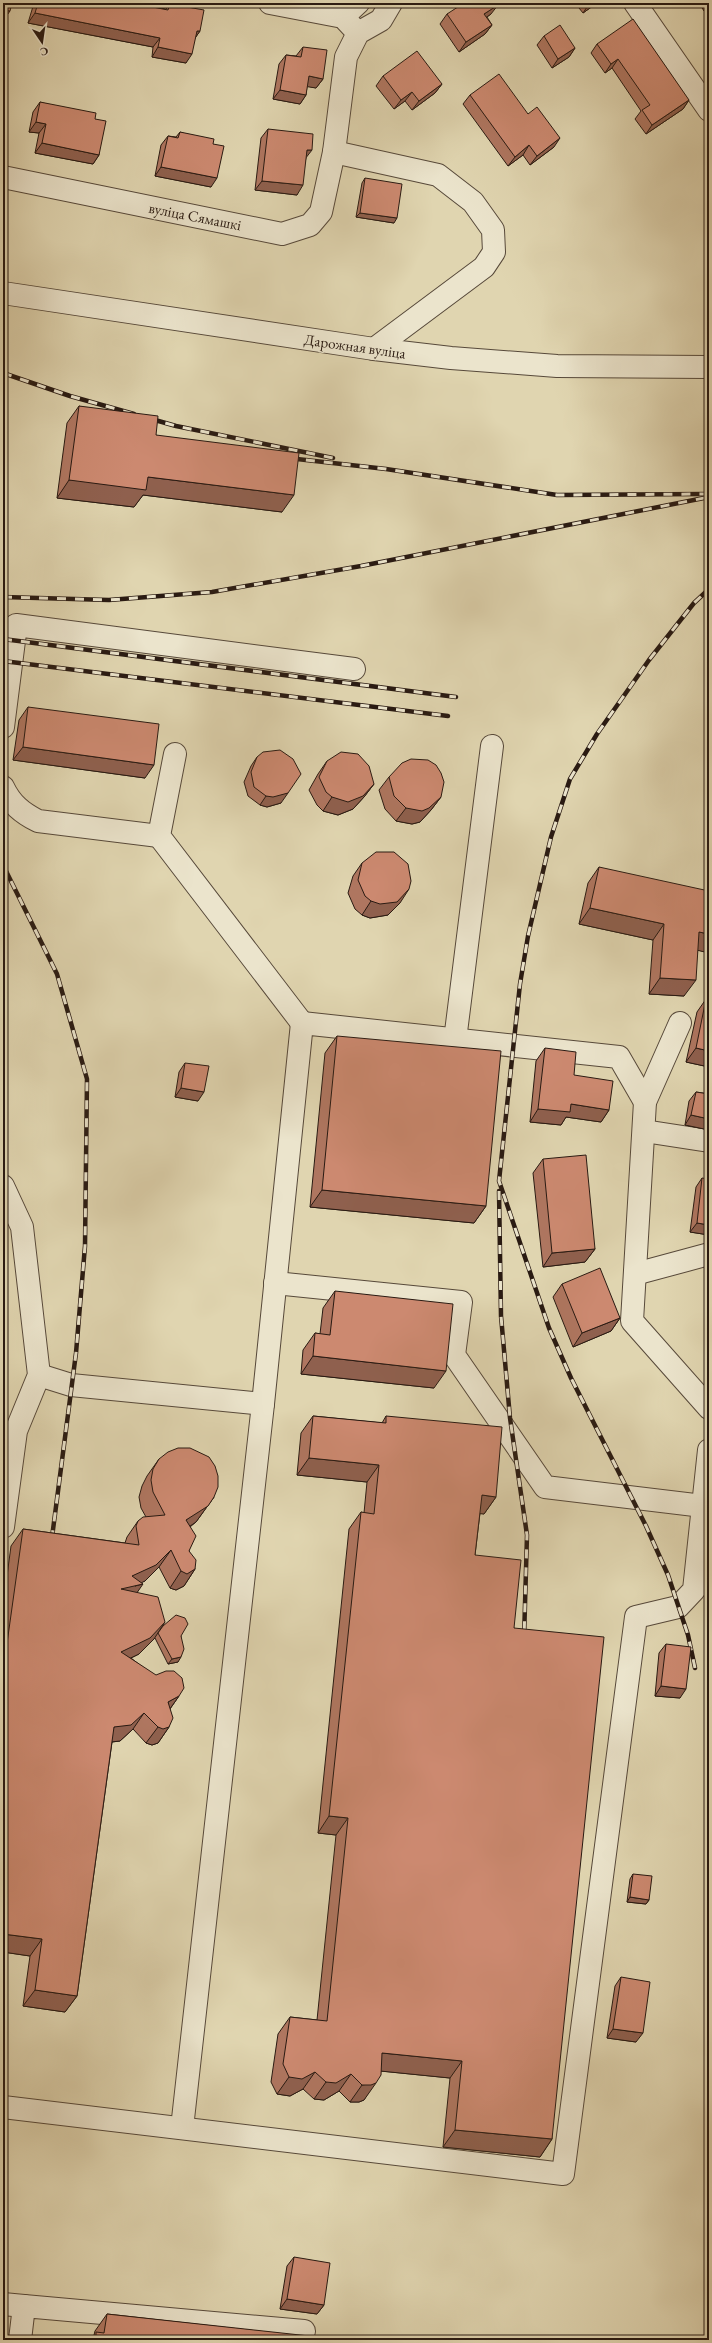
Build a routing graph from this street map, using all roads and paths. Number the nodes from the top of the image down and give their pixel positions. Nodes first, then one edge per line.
1 (270, 3) edge
2 (391, 3) edge
3 (635, 3) edge
4 (351, 10) edge
5 (358, 33) junction
6 (709, 110) edge
7 (334, 152) junction
8 (3, 178) edge
9 (3, 293) edge
10 (374, 349) junction
11 (709, 367) edge
12 (354, 669) dead end
13 (3, 727) edge
14 (492, 746) dead end
15 (175, 754) dead end
16 (3, 787) edge
17 (159, 836) junction
18 (302, 1023) junction
19 (680, 1023) dead end
20 (455, 1040) junction
21 (645, 1102) junction
22 (644, 1131) junction
23 (709, 1141) edge
24 (3, 1186) edge
25 (709, 1254) edge
26 (635, 1274) junction
27 (275, 1283) junction
28 (39, 1376) junction
29 (263, 1404) junction
30 (709, 1408) edge
31 (709, 1450) edge
32 (703, 1506) junction
33 (3, 1527) edge
34 (3, 2107) edge
35 (182, 2128) junction
36 (3, 2304) edge
37 (24, 2306) junction
38 (304, 2332) dead end
39 (20, 2340) edge

1 - 4 street
2 - 5 street
3 - 6 street
4 - 5 street
5 - 7 street, вуліца Сямашкі
7 - 8 street, вуліца Сямашкі
7 - 10 street
9 - 10 street, Дарожная вуліца
10 - 11 street, Дарожная вуліца
12 - 13 street
14 - 20 street
15 - 17 street
16 - 17 street
17 - 18 street
18 - 20 street
18 - 27 street
19 - 21 street
20 - 21 street
21 - 22 street
22 - 23 street
22 - 26 street
24 - 28 street
25 - 26 street
26 - 30 street
27 - 29 street
27 - 32 street
28 - 29 street
28 - 33 street
29 - 35 street
31 - 32 street
32 - 35 street
34 - 35 street
36 - 37 street
37 - 38 street
37 - 39 street

